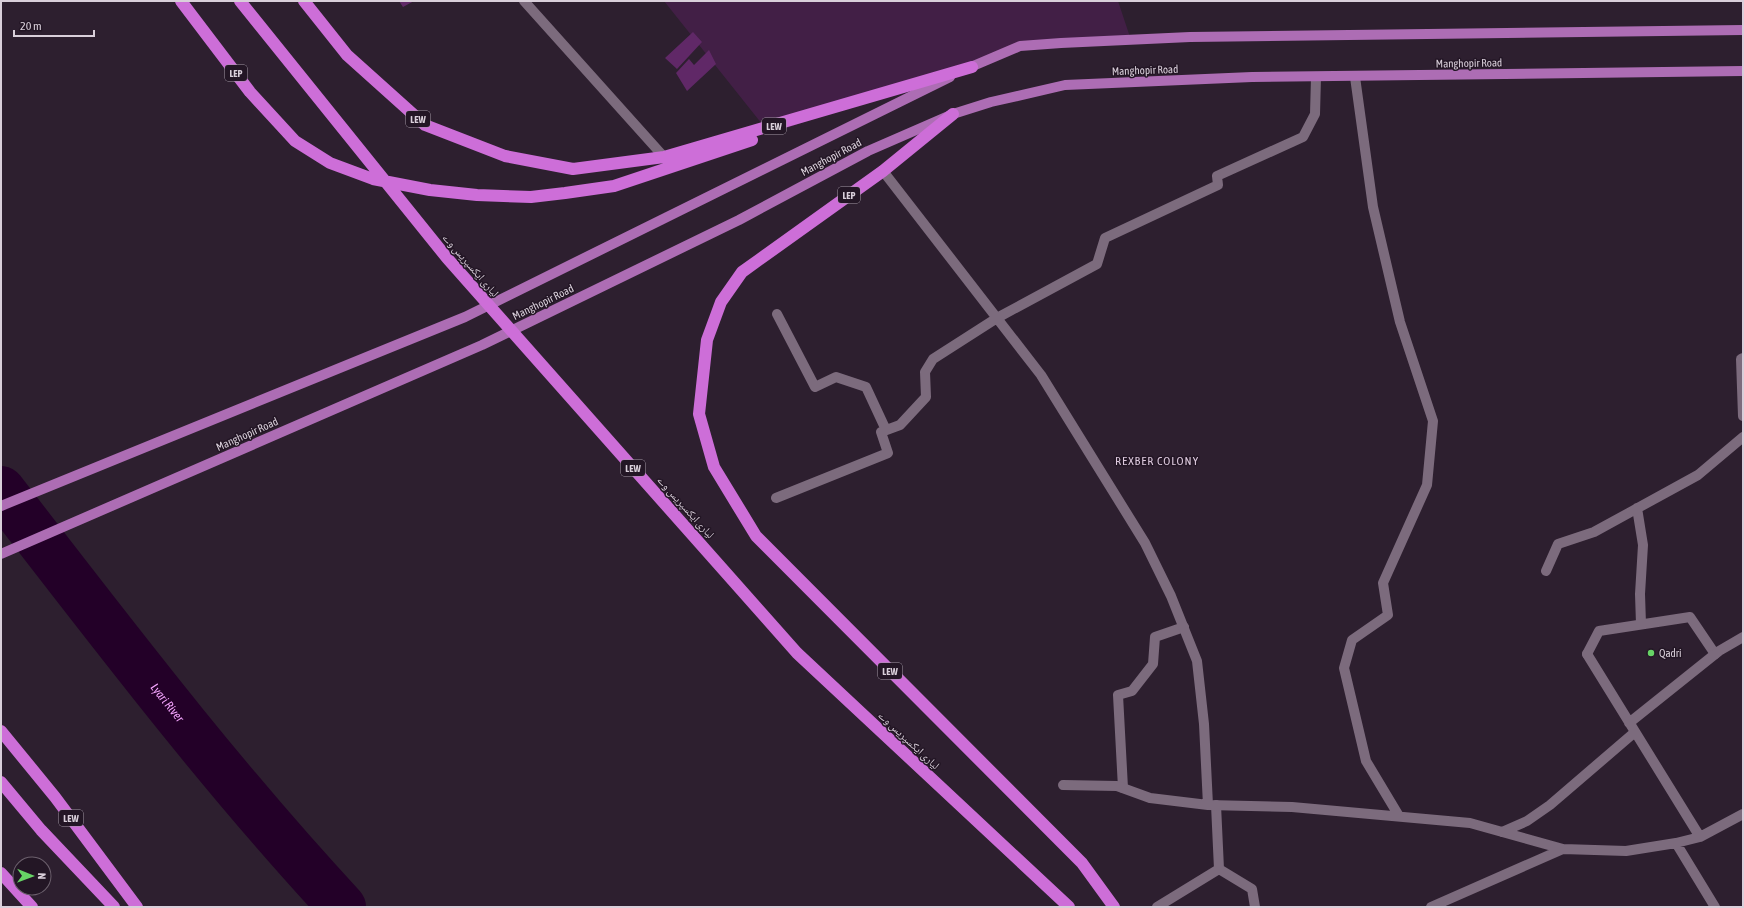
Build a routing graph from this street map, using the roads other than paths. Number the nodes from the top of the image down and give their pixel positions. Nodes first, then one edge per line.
1 (181, 1) edge
2 (240, 1) edge
3 (304, 1) edge
4 (524, 1) edge
5 (1743, 30) edge
6 (972, 67) junction
7 (1743, 71) edge
8 (1316, 77) junction
9 (1355, 77) junction
10 (953, 114) junction
11 (811, 116) junction
12 (295, 141) joint
13 (664, 157) junction
14 (883, 171) junction
15 (742, 272) joint
16 (777, 314) dead end
17 (997, 318) junction
18 (1743, 358) edge
19 (1743, 416) edge
20 (886, 430) junction
21 (1743, 437) edge
22 (776, 498) dead end
23 (1, 506) edge
24 (1637, 508) junction
25 (1, 554) edge
26 (1546, 571) dead end
27 (1641, 624) junction
28 (1184, 627) junction
29 (1743, 637) edge
30 (1715, 654) junction
31 (1629, 723) junction
32 (1, 731) edge
33 (1635, 732) junction
34 (1, 782) edge
35 (1063, 785) dead end
36 (1123, 788) junction
37 (1212, 805) junction
38 (1743, 814) edge
39 (1399, 816) junction
40 (1502, 832) junction
41 (1700, 837) junction
42 (1676, 843) junction
43 (1563, 849) junction
44 (1219, 869) junction
45 (1, 873) edge
46 (1066, 904) edge
47 (32, 907) edge
48 (114, 907) edge
49 (137, 907) edge
50 (1114, 907) edge
51 (1157, 907) edge
52 (1255, 907) edge
53 (1431, 907) edge
54 (1715, 907) edge

1 - 12 highway, LEP
2 - 46 highway, لیاری ایکسپریس وے / LEW
3 - 13 highway, LEW
4 - 13 street
5 - 6 main road, Manghopir Road
6 - 11 highway, LEW
6 - 23 main road, Manghopir Road
7 - 9 main road, Manghopir Road
8 - 9 main road, Manghopir Road
8 - 10 main road, Manghopir Road
8 - 17 street
9 - 39 street
10 - 14 highway, LEP
10 - 25 main road, Manghopir Road
11 - 12 highway, LEW
11 - 13 highway, LEW
14 - 15 highway, LEP
14 - 17 street
15 - 50 highway, LEW
16 - 20 street
17 - 20 street
17 - 28 street
18 - 19 street
20 - 22 street
21 - 24 street
24 - 26 street
24 - 27 street
27 - 30 street
27 - 31 street
28 - 36 street
28 - 37 street
29 - 30 street
30 - 31 street
31 - 33 street
32 - 49 highway, LEW
33 - 40 street
33 - 41 street
34 - 48 highway, LEW
35 - 36 street
36 - 37 street
37 - 39 street
37 - 44 street
38 - 41 street
39 - 40 street
40 - 43 street
41 - 42 street
42 - 43 street
42 - 54 street
43 - 53 street
44 - 51 street
44 - 52 street
45 - 47 highway

